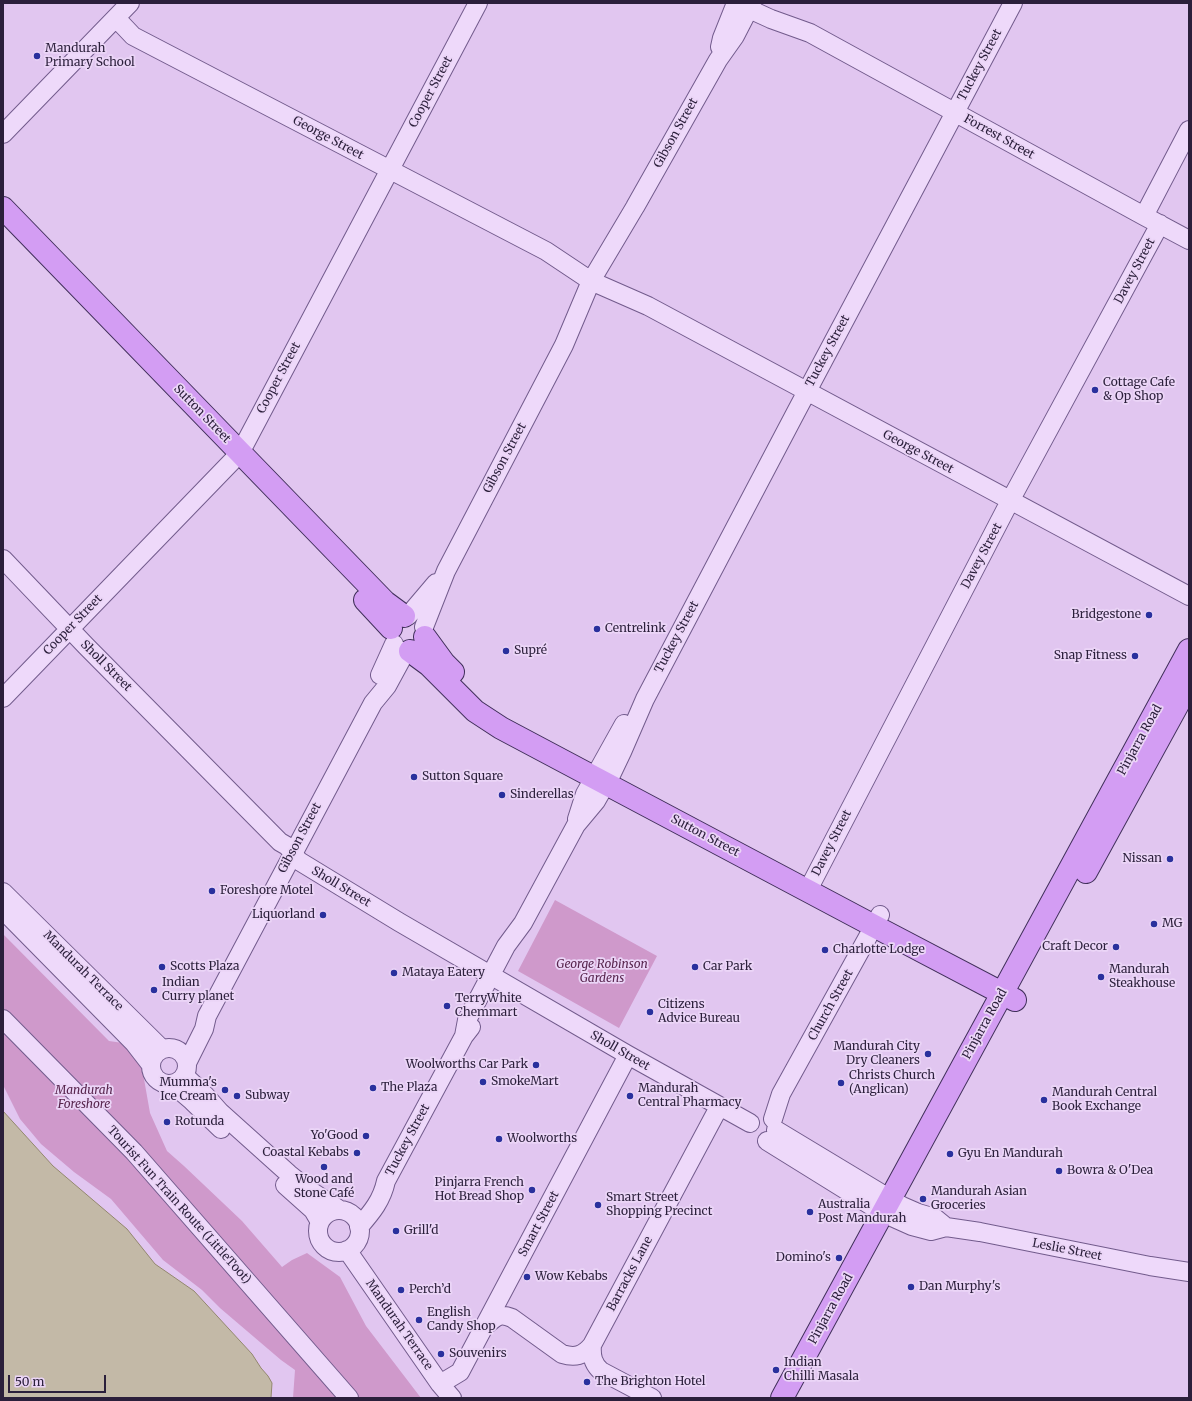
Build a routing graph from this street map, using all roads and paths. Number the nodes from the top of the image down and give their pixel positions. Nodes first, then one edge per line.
1 (130, 3) edge
2 (478, 3) edge
3 (765, 3) edge
4 (1013, 3) edge
5 (743, 5) edge
6 (116, 18) junction
7 (810, 33) junction
8 (955, 113) junction
9 (1189, 130) edge
10 (3, 134) edge
11 (389, 170) junction
12 (3, 208) edge
13 (1144, 216) junction
14 (1160, 224) junction
15 (3, 225) edge
16 (1189, 240) edge
17 (600, 278) junction
18 (806, 392) junction
19 (235, 457) junction
20 (1010, 501) junction
21 (3, 559) edge
22 (1189, 596) edge
23 (70, 629) junction
24 (408, 634) junction
25 (1189, 650) edge
26 (1189, 684) edge
27 (3, 698) edge
28 (603, 775) junction
29 (292, 853) junction
30 (810, 885) junction
31 (3, 892) edge
32 (3, 910) edge
33 (877, 921) junction
34 (494, 977) junction
35 (1012, 990) junction
36 (207, 1016) junction
37 (3, 1019) edge
38 (168, 1049) junction
39 (628, 1055) junction
40 (151, 1065) junction
41 (181, 1074) junction
42 (719, 1106) junction
43 (765, 1126) junction
44 (892, 1209) junction
45 (350, 1217) junction
46 (320, 1222) junction
47 (347, 1250) junction
48 (1189, 1272) edge
49 (484, 1328) junction
50 (592, 1345) junction
51 (440, 1384) junction
52 (349, 1398) edge
53 (452, 1398) edge
54 (652, 1398) edge
55 (782, 1398) edge
56 (798, 1398) edge

1 - 6 street
2 - 11 street, Cooper Street
3 - 7 street, Forrest Street
4 - 8 street, Tuckey Street
5 - 7 street, Forrest Street
5 - 17 street, Gibson Street
6 - 10 street
6 - 11 street, George Street
7 - 8 street, Forrest Street
8 - 13 street, Forrest Street
8 - 18 street, Tuckey Street
9 - 13 street
11 - 17 street, George Street
11 - 19 street, Cooper Street
12 - 19 main road, Sutton Street
13 - 14 street, Forrest Street
14 - 16 street, Forrest Street
14 - 20 street, Davey Street
15 - 19 main road, Sutton Street
17 - 18 street, George Street
17 - 24 street, Gibson Street
18 - 20 street, George Street
18 - 28 street, Tuckey Street
19 - 23 street, Cooper Street
19 - 24 main road, Sutton Street
20 - 22 street, George Street
20 - 30 street, Davey Street
21 - 23 street, Sholl Street
23 - 27 street, Cooper Street
23 - 29 street, Sholl Street
24 - 28 main road, Sutton Street
24 - 29 street, Gibson Street
25 - 35 main road, Pinjarra Road
26 - 35 main road, Pinjarra Road
28 - 30 main road, Sutton Street
28 - 34 street, Tuckey Street
29 - 34 street, Sholl Street
29 - 36 street, Gibson Street
30 - 33 main road, Sutton Street
31 - 38 street, Mandurah Terrace
32 - 40 street, Mandurah Terrace
33 - 35 main road, Sutton Street
33 - 43 street, Church Street
34 - 39 street, Sholl Street
34 - 45 street, Tuckey Street
35 - 44 main road, Pinjarra Road
36 - 38 street, Gibson Street
36 - 41 street, Gibson Street
37 - 52 street, Tourist Fun Train Route (LittleToot)
38 - 40 street
38 - 41 street
39 - 42 street, Sholl Street
39 - 49 street, Smart Street
40 - 41 street
41 - 45 street
41 - 46 street
42 - 43 street, Sholl Street
42 - 50 street, Barracks Lane
43 - 44 street, Sholl Street
44 - 48 street, Leslie Street
44 - 55 main road, Pinjarra Road
44 - 56 main road, Pinjarra Road
45 - 46 street
45 - 47 street
46 - 47 street
47 - 51 street, Mandurah Terrace
49 - 50 street
49 - 51 street, Smart Street
50 - 54 street
51 - 53 street, Mandurah Terrace

